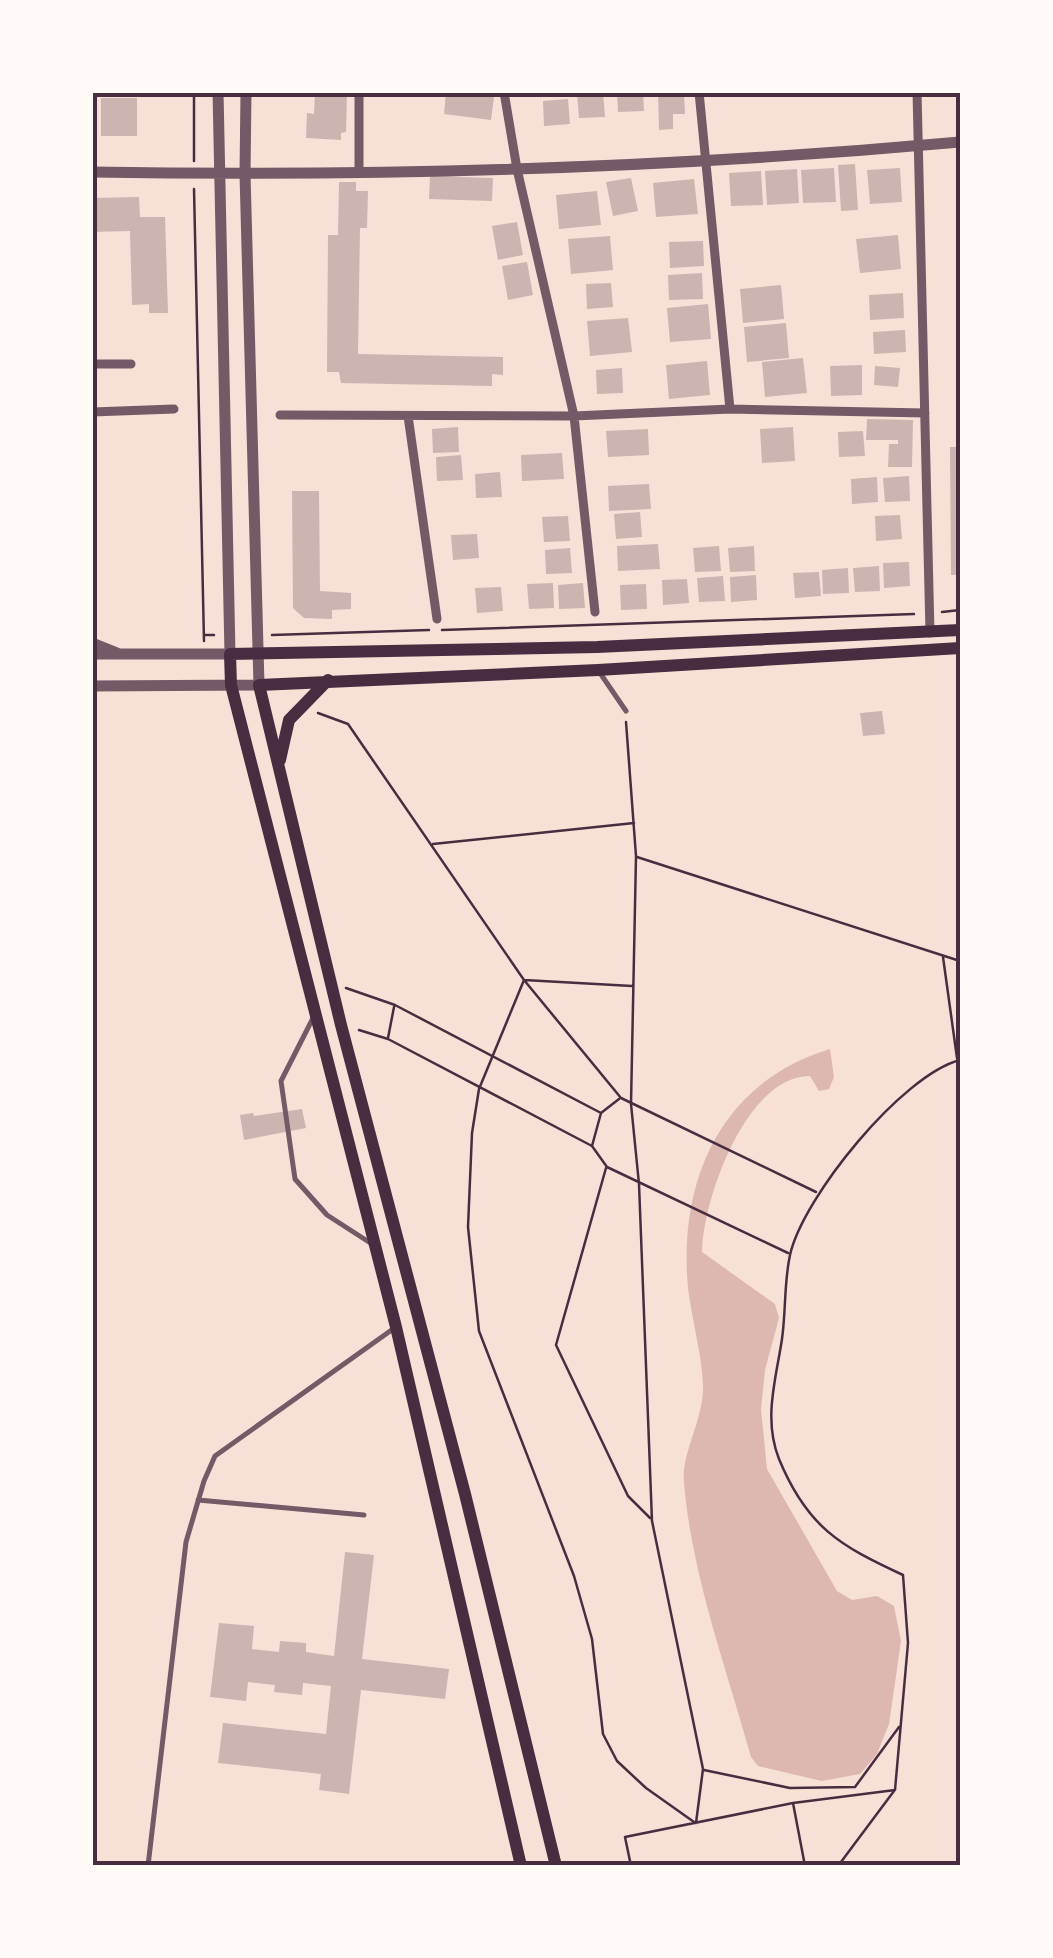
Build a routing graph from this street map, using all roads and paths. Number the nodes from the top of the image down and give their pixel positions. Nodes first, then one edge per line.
1 (194, 92) edge
2 (218, 92) edge
3 (246, 92) edge
4 (359, 92) edge
5 (504, 92) edge
6 (699, 92) edge
7 (917, 92) edge
8 (960, 142) edge
9 (920, 146) junction
10 (705, 159) junction
11 (517, 169) junction
12 (92, 172) edge
13 (358, 172) junction
14 (194, 174) junction
15 (218, 174) junction
16 (245, 174) junction
17 (92, 364) edge
18 (131, 364) dead end
19 (174, 409) dead end
20 (730, 409) junction
21 (92, 412) edge
22 (925, 413) junction
23 (280, 415) dead end
24 (408, 416) junction
25 (574, 416) junction
26 (960, 610) edge
27 (594, 612) dead end
28 (930, 613) junction
29 (436, 619) dead end
30 (960, 630) edge
31 (930, 633) junction
32 (257, 636) junction
33 (92, 642) edge
34 (960, 648) edge
35 (120, 653) junction
36 (92, 654) edge
37 (204, 654) junction
38 (230, 654) junction
39 (258, 655) junction
40 (598, 670) junction
41 (328, 680) junction
42 (259, 685) junction
43 (92, 686) edge
44 (231, 686) junction
45 (300, 706) junction
46 (626, 710) joint
47 (279, 771) junction
48 (635, 823) junction
49 (432, 844) junction
50 (636, 856) junction
51 (942, 956) junction
52 (960, 961) edge
53 (524, 980) junction
54 (330, 982) junction
55 (632, 986) junction
56 (394, 1005) junction
57 (315, 1013) junction
58 (340, 1025) junction
59 (388, 1039) junction
60 (492, 1056) junction
61 (959, 1060) edge
62 (479, 1089) junction
63 (620, 1098) junction
64 (631, 1104) junction
65 (601, 1113) junction
66 (592, 1146) junction
67 (607, 1167) junction
68 (640, 1184) junction
69 (817, 1193) junction
70 (374, 1245) junction
71 (790, 1254) junction
72 (396, 1327) junction
73 (198, 1500) junction
74 (364, 1515) dead end
75 (652, 1521) junction
76 (900, 1725) junction
77 (703, 1769) junction
78 (895, 1790) junction
79 (793, 1803) junction
80 (696, 1823) junction
81 (148, 1866) edge
82 (522, 1866) edge
83 (556, 1866) edge
84 (630, 1866) edge
85 (805, 1866) edge
86 (838, 1866) edge

1 - 14 path
2 - 15 street
3 - 16 street
4 - 13 street
5 - 11 street
6 - 10 street
7 - 9 street
8 - 9 street
9 - 10 street
9 - 22 street
10 - 11 street
10 - 20 street
11 - 13 street
11 - 25 street
12 - 14 street
13 - 16 street
14 - 15 street
14 - 37 path
15 - 16 street
15 - 38 street
16 - 32 street
17 - 18 street
19 - 21 street
20 - 22 street
20 - 25 street
22 - 28 street
23 - 24 street
24 - 25 street
24 - 29 street
25 - 27 street
26 - 28 path
28 - 31 street
28 - 32 path
30 - 31 main road
31 - 39 main road
32 - 39 street
33 - 35 street
34 - 40 main road
35 - 36 street
35 - 37 street
37 - 38 street
38 - 39 main road
38 - 44 main road
39 - 42 street
40 - 41 main road
40 - 46 lane
41 - 42 main road
41 - 45 main road
42 - 44 street
42 - 47 main road
43 - 44 street
44 - 57 main road
45 - 47 main road
45 - 49 path
46 - 48 path
47 - 54 main road
48 - 49 path
48 - 50 path
49 - 53 path
50 - 51 path
50 - 55 path
51 - 52 path
51 - 61 path
53 - 55 path
53 - 60 path
53 - 63 path
54 - 56 path
54 - 58 main road
55 - 64 path
56 - 59 path
56 - 60 path
57 - 70 main road
57 - 70 lane
58 - 59 path
58 - 83 main road
59 - 62 path
60 - 62 path
60 - 65 path
61 - 69 path
62 - 66 path
62 - 80 path
63 - 64 path
63 - 65 path
64 - 68 path
64 - 69 path
65 - 66 path
66 - 67 path
67 - 68 path
67 - 75 path
68 - 71 path
68 - 75 path
69 - 71 path
70 - 72 main road
71 - 76 path
72 - 73 lane
72 - 82 main road
73 - 74 lane
73 - 81 lane
75 - 77 path
76 - 77 path
76 - 78 path
77 - 80 path
78 - 79 path
78 - 86 path
79 - 80 path
79 - 85 path
80 - 84 path

